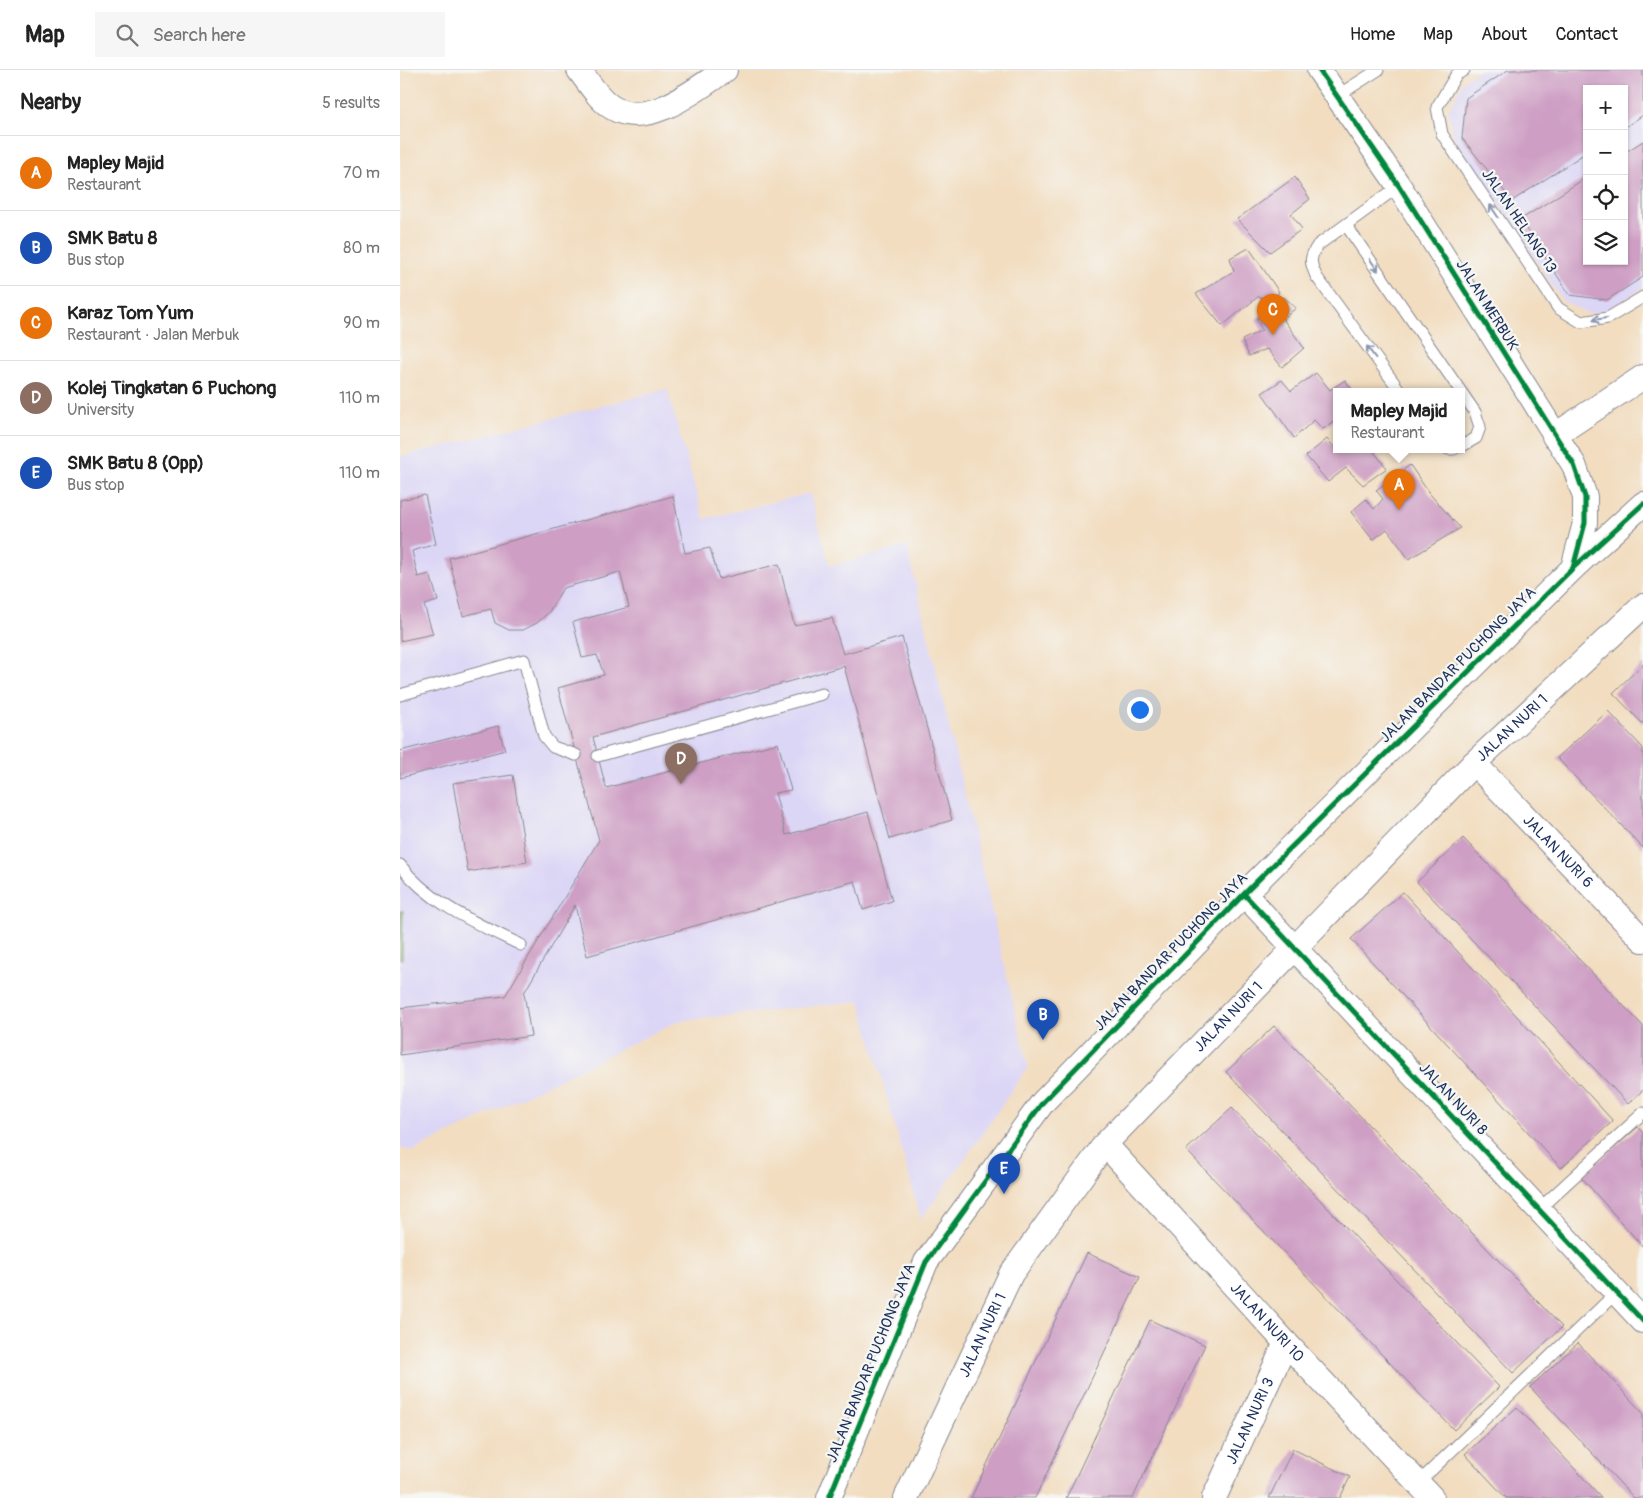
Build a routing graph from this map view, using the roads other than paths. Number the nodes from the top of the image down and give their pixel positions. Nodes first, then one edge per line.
1 (579, 70) edge
2 (725, 70) edge
3 (1319, 70) edge
4 (1378, 70) edge
5 (1464, 70) edge
6 (1337, 96) junction
7 (1400, 186) junction
8 (1346, 225) junction
9 (1643, 297) edge
10 (1643, 377) edge
11 (1398, 388) edge
12 (1458, 388) edge
13 (1465, 398) edge
14 (1554, 436) junction
15 (1465, 444) edge
16 (1643, 504) edge
17 (1573, 568) junction
18 (1643, 606) edge
19 (822, 694) dead end
20 (400, 695) edge
21 (576, 755) dead end
22 (598, 756) dead end
23 (1474, 763) junction
24 (400, 865) edge
25 (1244, 894) junction
26 (1643, 940) edge
27 (521, 945) dead end
28 (1295, 950) junction
29 (1643, 1114) edge
30 (1105, 1144) junction
31 (1539, 1210) junction
32 (1616, 1293) junction
33 (1643, 1321) edge
34 (1286, 1343) junction
35 (1425, 1491) edge
36 (829, 1498) edge
37 (906, 1498) edge
38 (1214, 1498) edge

1 - 2 street
3 - 6 street, JALAN MERBUK
4 - 6 lane
9 -> 5 lane, JALAN HELANG 13
6 - 7 street, JALAN MERBUK
7 - 8 lane
7 - 14 street, JALAN MERBUK
11 -> 8 lane
8 -> 12 lane
10 - 14 street
13 -> 15 lane
14 - 17 street, JALAN MERBUK
16 - 17 street, JALAN BANDAR PUCHONG JAYA
17 - 25 street, JALAN BANDAR PUCHONG JAYA
18 - 23 street, JALAN NURI 1
19 - 22 lane
20 - 21 lane
23 - 26 street, JALAN NURI 6
23 - 28 street, JALAN NURI 1
24 - 27 lane
25 - 28 street, JALAN NURI 8
25 - 36 street, JALAN BANDAR PUCHONG JAYA
28 - 30 street, JALAN NURI 1
28 - 31 street, JALAN NURI 8
29 - 31 lane
30 - 34 street, JALAN NURI 10
30 - 37 street, JALAN NURI 1
31 - 32 street, JALAN NURI 8
32 - 33 street, JALAN NURI 8
32 - 35 lane
34 - 35 street, JALAN NURI 10
34 - 38 street, JALAN NURI 3

